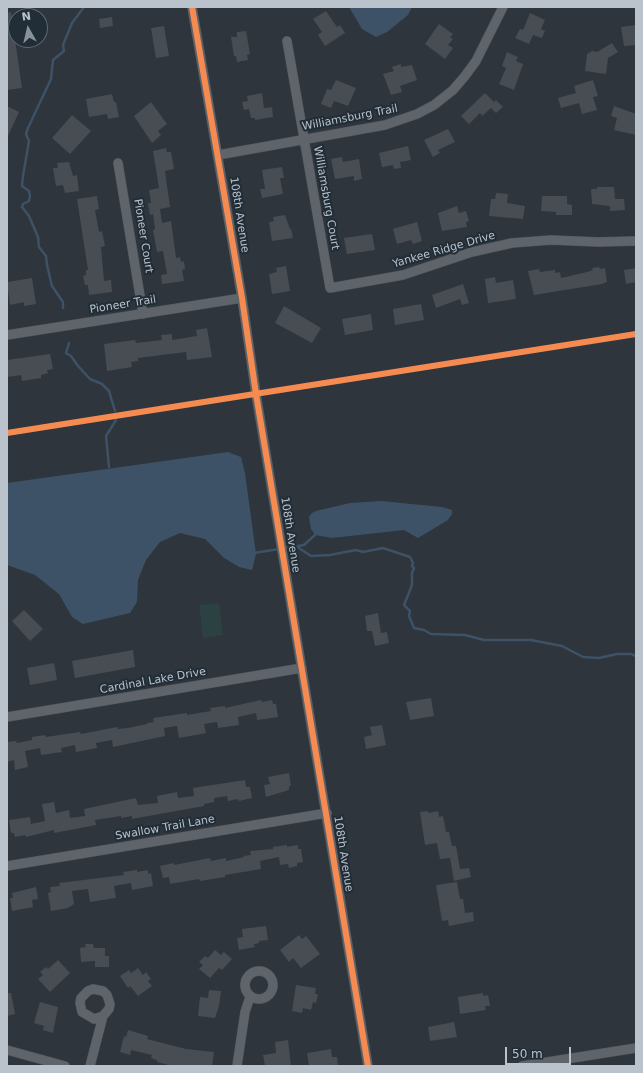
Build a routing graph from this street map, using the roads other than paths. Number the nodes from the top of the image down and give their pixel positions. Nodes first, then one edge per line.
1 (192, 7) edge
2 (503, 7) edge
3 (287, 41) dead end
4 (303, 139) junction
5 (218, 154) junction
6 (118, 163) dead end
7 (636, 241) edge
8 (330, 288) joint
9 (242, 298) junction
10 (143, 314) junction
11 (7, 335) edge
12 (302, 668) junction
13 (7, 717) edge
14 (326, 813) junction
15 (7, 866) edge
16 (250, 997) dead end
17 (103, 1016) dead end
18 (636, 1048) edge
19 (7, 1050) edge
20 (65, 1066) edge
21 (90, 1066) edge
22 (238, 1066) edge
23 (368, 1066) edge
24 (522, 1066) edge

1 - 5 street, 108th Avenue
2 - 4 street, Williamsburg Trail
3 - 4 street, Williamsburg Court
4 - 5 street, Williamsburg Trail
4 - 8 street, Williamsburg Court
5 - 9 street, 108th Avenue
6 - 10 street, Pioneer Court
7 - 8 street, Yankee Ridge Drive
9 - 10 street, Pioneer Trail
9 - 12 street, 108th Avenue
10 - 11 street, Pioneer Trail
12 - 13 street, Cardinal Lake Drive
12 - 14 street, 108th Avenue
14 - 15 street, Swallow Trail Lane
14 - 23 street, 108th Avenue
16 - 22 street
17 - 21 street
18 - 24 street
19 - 20 street

